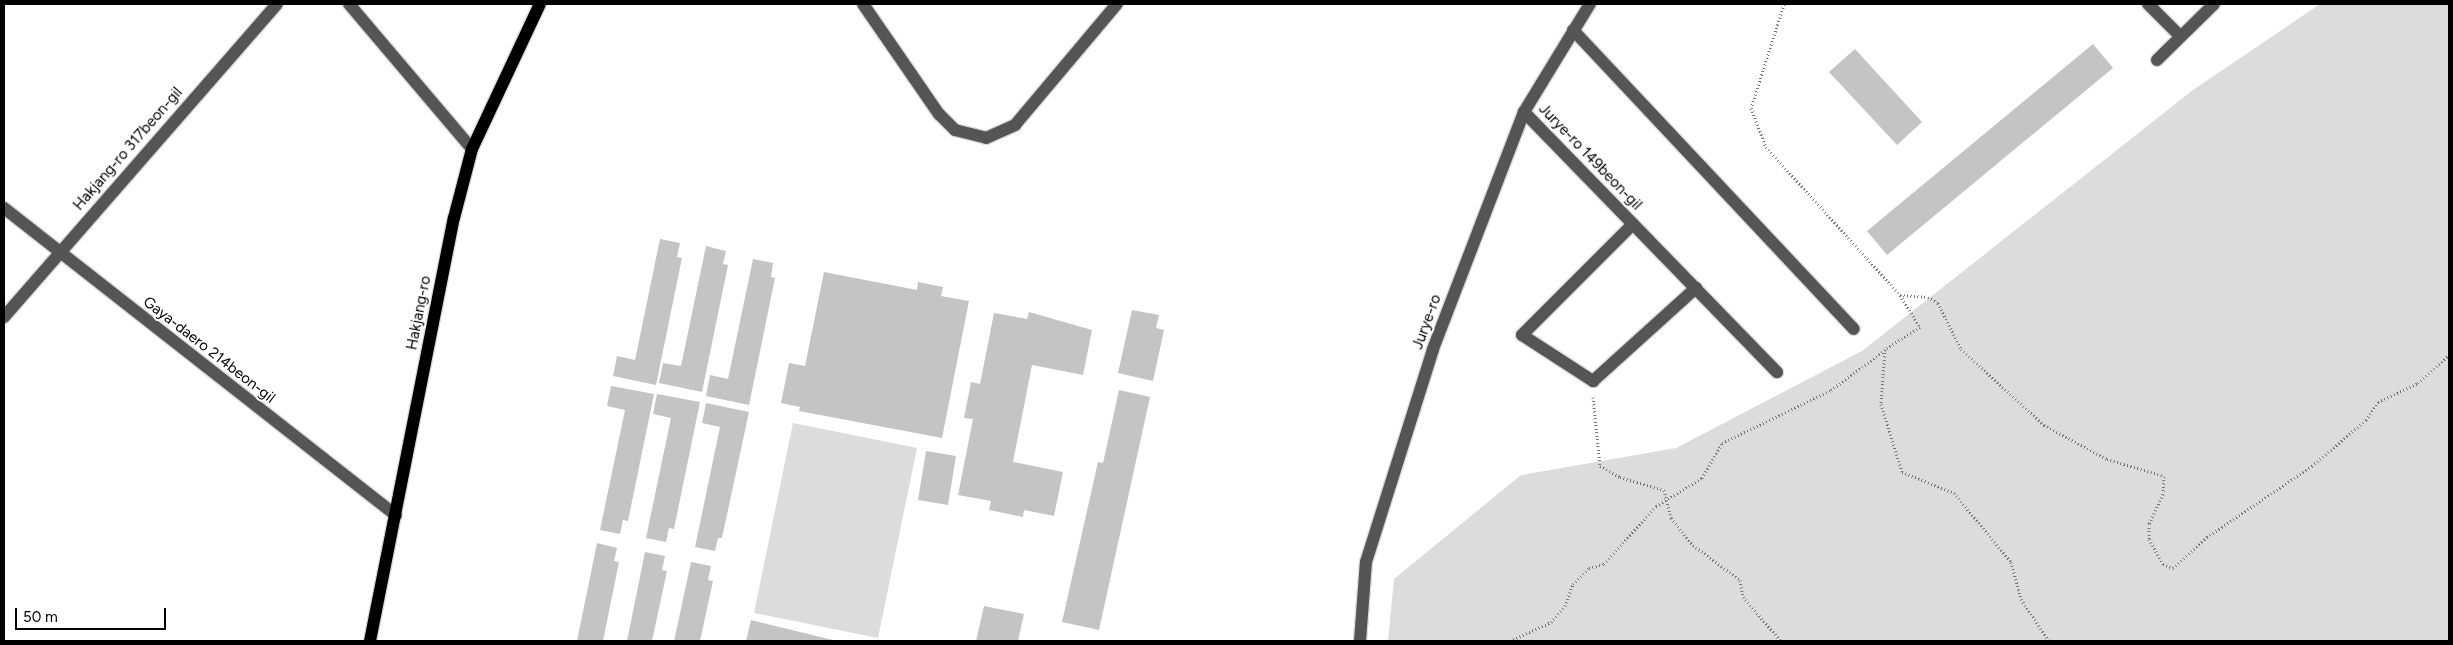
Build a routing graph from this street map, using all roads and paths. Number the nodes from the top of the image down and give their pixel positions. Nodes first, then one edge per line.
1 (277, 4) edge
2 (349, 4) edge
3 (540, 4) edge
4 (863, 4) edge
5 (1117, 4) edge
6 (1590, 4) edge
7 (1784, 4) edge
8 (2148, 4) edge
9 (2214, 4) edge
10 (1573, 30) junction
11 (2180, 36) junction
12 (2157, 60) dead end
13 (1524, 112) junction
14 (472, 149) junction
15 (4, 208) edge
16 (1633, 224) junction
17 (58, 253) junction
18 (1696, 288) junction
19 (1900, 295) junction
20 (4, 318) edge
21 (1854, 330) dead end
22 (1885, 349) junction
23 (2449, 355) edge
24 (1778, 372) dead end
25 (1593, 381) junction
26 (1669, 496) junction
27 (396, 515) junction
28 (370, 641) edge
29 (1360, 641) edge
30 (1510, 641) edge
31 (1781, 641) edge
32 (2048, 641) edge

1 - 17 street, Hakjang-ro 317beon-gil
2 - 14 street
3 - 14 main road, Hakjang-ro
4 - 5 street
6 - 10 street, Jurye-ro
7 - 19 path
8 - 11 street
9 - 11 street
10 - 13 street, Jurye-ro
10 - 21 street
11 - 12 street
13 - 16 street, Jurye-ro 149beon-gil
13 - 29 street, Jurye-ro
14 - 27 main road, Hakjang-ro
15 - 17 street, Gaya-daero 214beon-gil
16 - 18 street, Jurye-ro 149beon-gil
16 - 25 street, Jurye-ro 149beon-gil
17 - 20 street, Hakjang-ro 317beon-gil
17 - 27 street, Gaya-daero 214beon-gil
18 - 24 street, Jurye-ro 149beon-gil
18 - 25 street
19 - 22 path
19 - 23 path
22 - 26 path
22 - 32 path
25 - 26 path
26 - 30 path
26 - 31 path
27 - 28 main road, Hakjang-ro

